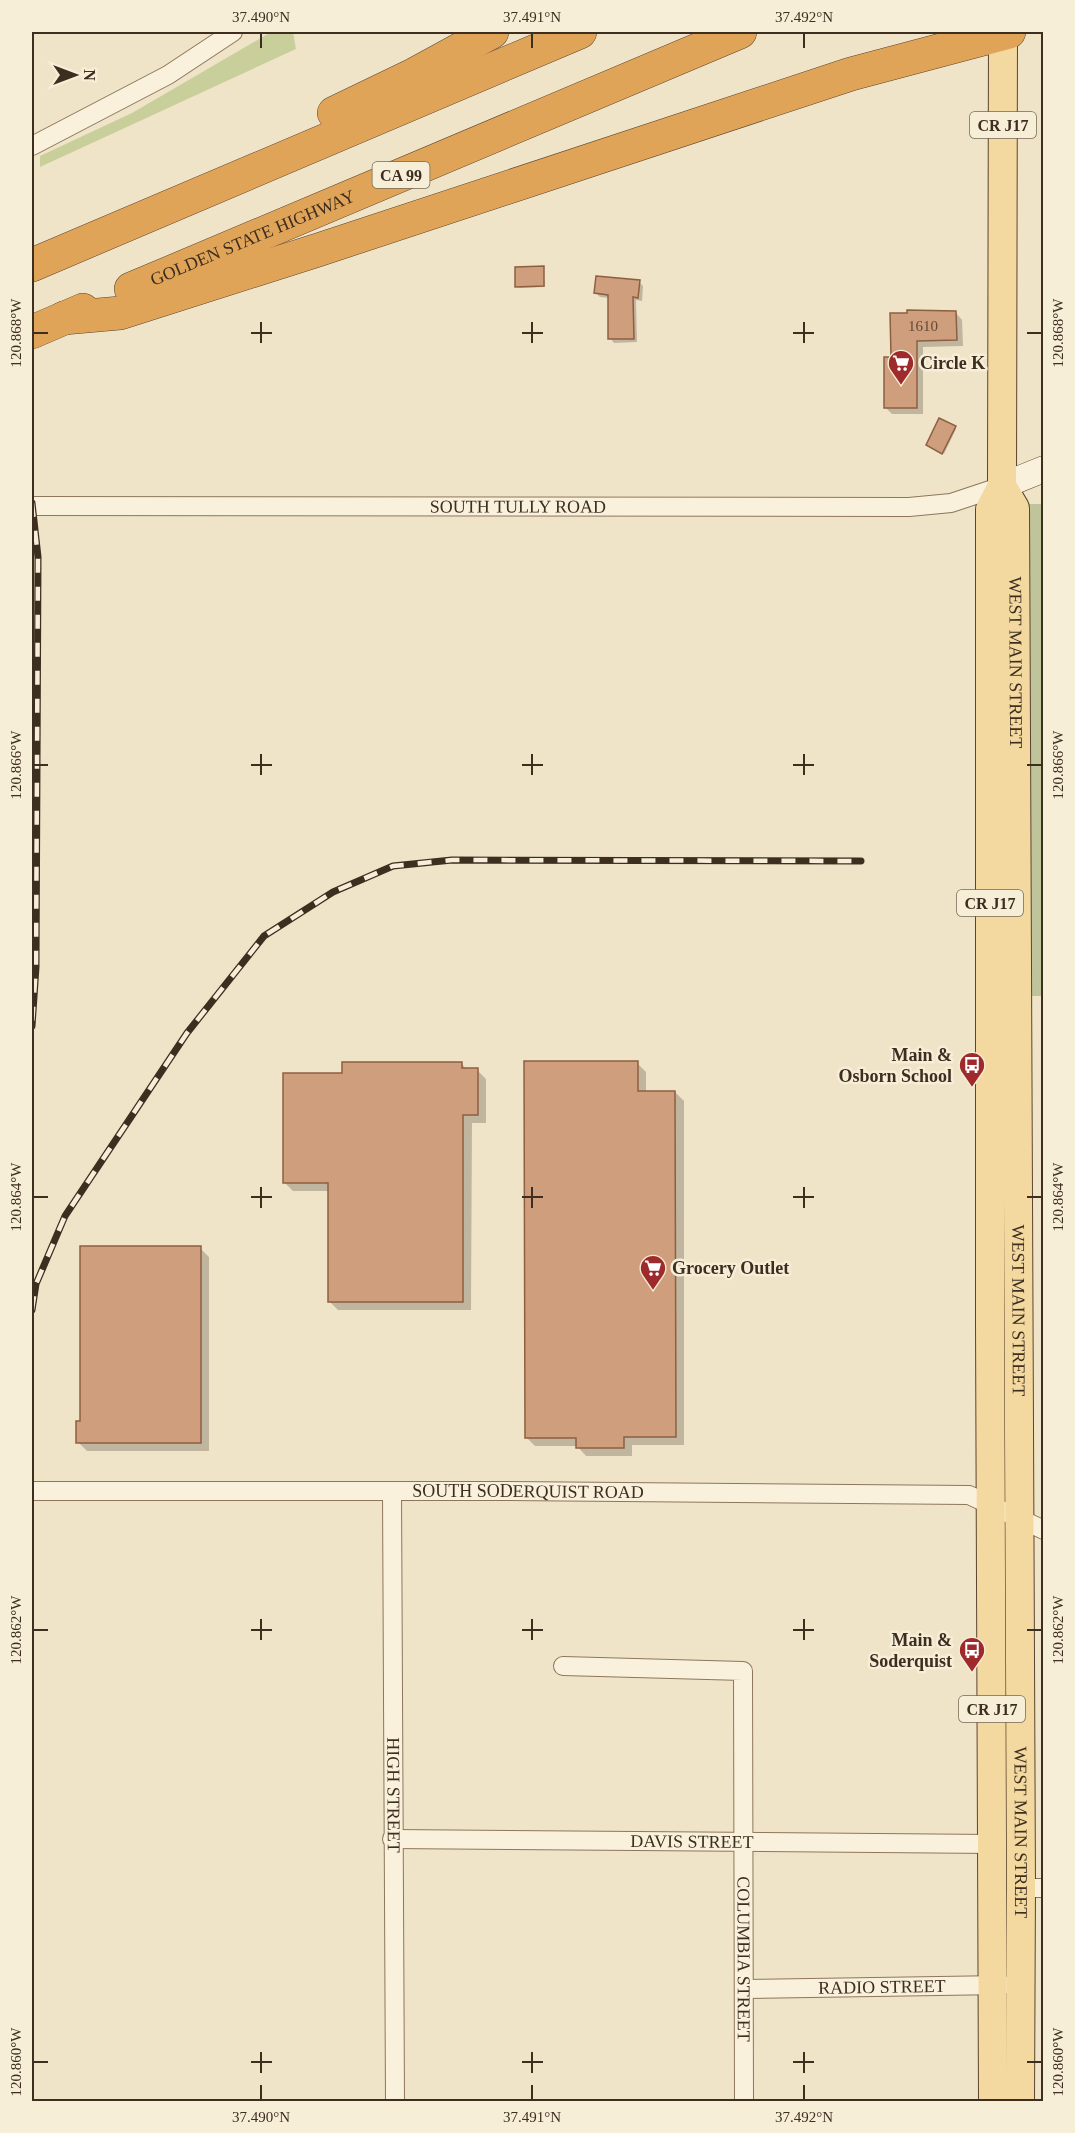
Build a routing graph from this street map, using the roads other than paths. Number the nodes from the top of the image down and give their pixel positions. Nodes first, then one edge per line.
1 (234, 32) edge
2 (492, 32) edge
3 (580, 32) edge
4 (740, 32) edge
5 (1005, 32) edge
6 (32, 146) edge
7 (127, 224) junction
8 (32, 265) edge
9 (64, 318) junction
10 (32, 332) edge
11 (1044, 469) edge
12 (1002, 486) junction
13 (32, 506) edge
14 (32, 1491) edge
15 (392, 1491) junction
16 (992, 1506) junction
17 (1031, 1524) edge
18 (563, 1666) dead end
19 (392, 1839) junction
20 (744, 1842) junction
21 (992, 1844) junction
22 (1032, 1888) edge
23 (1006, 1985) junction
24 (744, 1989) junction
25 (395, 2102) edge
26 (744, 2102) edge
27 (993, 2102) edge
28 (1020, 2102) edge

1 - 6 street
2 - 7 highway
3 - 7 highway
4 - 9 highway, GOLDEN STATE HIGHWAY / CA 99
5 - 9 highway
5 - 12 main road, WEST MAIN STREET / CR J17
7 - 8 highway
9 - 10 highway, GOLDEN STATE HIGHWAY / CA 99
11 - 12 street
12 - 13 street, SOUTH TULLY ROAD
12 - 16 main road, WEST MAIN STREET / CR J17
12 - 17 main road, WEST MAIN STREET / CR J17
14 - 15 street, SOUTH SODERQUIST ROAD
15 - 16 street, SOUTH SODERQUIST ROAD
15 - 19 street, HIGH STREET
16 - 17 street, SOUTH SODERQUIST ROAD
16 - 21 main road, WEST MAIN STREET / CR J17
17 - 22 main road, WEST MAIN STREET / CR J17
18 - 20 street, COLUMBIA STREET
19 - 20 street, DAVIS STREET
19 - 25 street, HIGH STREET
20 - 21 street, DAVIS STREET
20 - 24 street, COLUMBIA STREET
21 - 23 main road, WEST MAIN STREET / CR J17
22 - 23 main road, WEST MAIN STREET / CR J17
23 - 24 street, RADIO STREET
23 - 27 main road, WEST MAIN STREET / CR J17
23 - 28 main road, WEST MAIN STREET / CR J17
24 - 26 street, COLUMBIA STREET

